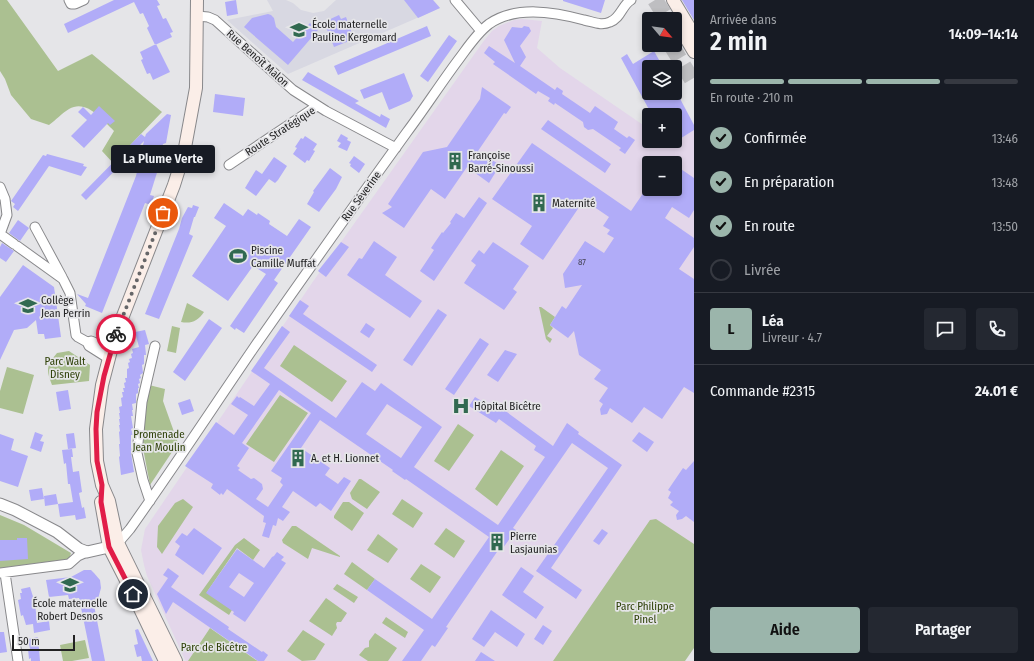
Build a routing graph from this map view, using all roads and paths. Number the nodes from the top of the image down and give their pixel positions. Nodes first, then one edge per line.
1 (69, 0) edge
2 (84, 0) edge
3 (197, 0) edge
4 (455, 0) edge
5 (631, 0) edge
6 (663, 0) edge
7 (672, 0) edge
8 (671, 12) edge
9 (197, 16) junction
10 (481, 31) junction
11 (682, 31) edge
12 (694, 35) edge
13 (694, 52) edge
14 (317, 106) junction
15 (396, 148) junction
16 (229, 165) dead end
17 (0, 187) edge
18 (35, 227) dead end
19 (0, 234) edge
20 (63, 279) junction
21 (155, 346) dead end
22 (110, 354) junction
23 (150, 501) junction
24 (0, 504) edge
25 (114, 545) junction
26 (87, 552) junction
27 (2, 573) edge
28 (18, 661) edge
29 (165, 661) edge
30 (176, 661) edge

1 - 2 street
3 - 9 main road
4 - 10 street
5 - 10 street, Rue Séverine
6 - 8 main road
7 - 12 main road
9 - 14 street, Rue Benoît Malon
9 - 22 main road
10 - 15 street, Rue Séverine
11 - 13 main road
14 - 15 street, Route Stratégique
14 - 16 street, Route Stratégique
15 - 23 street, Rue Séverine
17 - 19 street
18 - 20 street
19 - 20 street
20 - 22 street
21 - 23 street
22 - 25 main road
23 - 25 street, Rue Séverine
24 - 26 street
25 - 26 street
25 - 29 main road
25 - 30 main road
26 - 27 street
27 - 28 street

